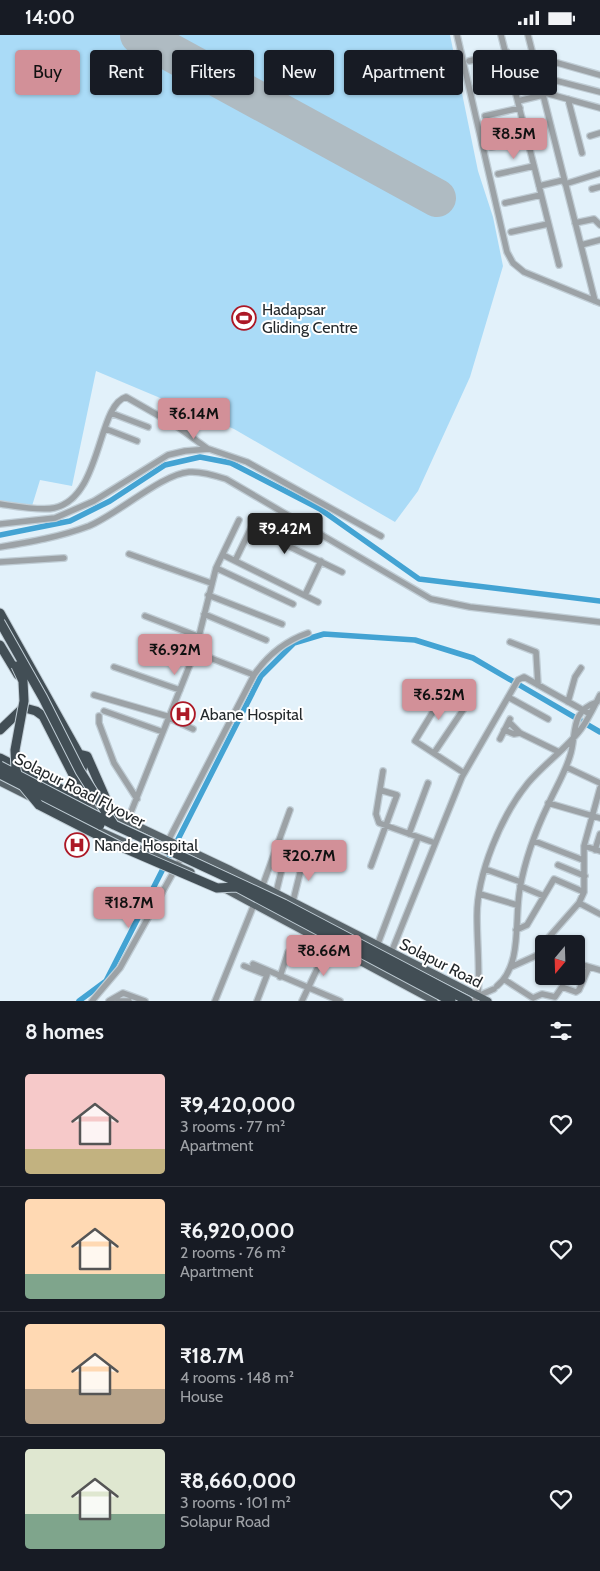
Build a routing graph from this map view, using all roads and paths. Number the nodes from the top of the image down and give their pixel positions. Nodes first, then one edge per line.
1 (457, 35) edge
2 (501, 35) edge
3 (528, 35) edge
4 (506, 50) edge
5 (532, 50) edge
6 (473, 60) edge
7 (469, 61) dead end
8 (557, 63) edge
9 (600, 75) edge
10 (557, 81) edge
11 (600, 92) edge
12 (517, 95) edge
13 (539, 95) edge
14 (543, 95) edge
15 (548, 95) edge
16 (568, 99) junction
17 (518, 101) junction
18 (520, 108) junction
19 (600, 108) edge
20 (485, 116) dead end
21 (600, 133) edge
22 (590, 136) dead end
23 (527, 139) junction
24 (490, 147) dead end
25 (582, 153) dead end
26 (534, 166) junction
27 (600, 173) edge
28 (498, 174) dead end
29 (565, 182) junction
30 (539, 186) junction
31 (600, 187) edge
32 (592, 189) dead end
33 (541, 195) junction
34 (505, 203) dead end
35 (599, 221) edge
36 (576, 223) junction
37 (548, 224) junction
38 (511, 232) dead end
39 (600, 240) edge
40 (581, 245) junction
41 (559, 265) dead end
42 (598, 302) edge
43 (111, 413) junction
44 (148, 427) dead end
45 (106, 429) junction
46 (137, 441) dead end
47 (209, 449) junction
48 (0, 504) edge
49 (53, 509) junction
50 (55, 518) junction
51 (239, 520) dead end
52 (0, 524) edge
53 (381, 536) dead end
54 (0, 547) edge
55 (130, 554) dead end
56 (223, 555) junction
57 (64, 558) dead end
58 (235, 561) junction
59 (321, 561) junction
60 (0, 562) edge
61 (216, 568) junction
62 (342, 572) dead end
63 (211, 583) junction
64 (208, 595) junction
65 (305, 595) junction
66 (318, 601) dead end
67 (293, 604) dead end
68 (0, 613) edge
69 (204, 614) junction
70 (145, 616) dead end
71 (0, 622) edge
72 (600, 622) edge
73 (282, 624) dead end
74 (308, 633) dead end
75 (0, 637) edge
76 (200, 637) junction
77 (266, 640) dead end
78 (510, 642) dead end
79 (0, 645) edge
80 (196, 652) junction
81 (114, 667) dead end
82 (581, 668) dead end
83 (254, 675) junction
84 (538, 685) junction
85 (180, 690) junction
86 (94, 695) dead end
87 (600, 695) edge
88 (508, 697) junction
89 (568, 702) junction
90 (598, 703) edge
91 (25, 708) junction
92 (104, 711) dead end
93 (581, 713) junction
94 (99, 716) dead end
95 (169, 717) junction
96 (589, 717) junction
97 (548, 719) dead end
98 (577, 728) junction
99 (193, 729) dead end
100 (0, 730) edge
101 (163, 732) junction
102 (500, 739) dead end
103 (572, 739) junction
104 (559, 752) junction
105 (434, 753) junction
106 (79, 754) junction
107 (0, 758) edge
108 (0, 766) edge
109 (566, 767) junction
110 (383, 771) dead end
111 (464, 773) junction
112 (0, 774) edge
113 (0, 782) edge
114 (428, 783) dead end
115 (600, 783) edge
116 (78, 787) junction
117 (600, 788) edge
118 (380, 789) junction
119 (137, 799) junction
120 (87, 802) junction
121 (548, 803) junction
122 (290, 809) dead end
123 (113, 815) junction
124 (593, 816) junction
125 (600, 818) edge
126 (77, 820) junction
127 (127, 823) junction
128 (114, 825) junction
129 (386, 826) junction
130 (600, 834) edge
131 (409, 835) junction
132 (418, 838) junction
133 (534, 841) junction
134 (169, 842) junction
135 (435, 843) junction
136 (288, 844) dead end
137 (584, 846) junction
138 (183, 848) junction
139 (598, 850) edge
140 (304, 857) dead end
141 (583, 859) junction
142 (175, 865) junction
143 (558, 865) dead end
144 (371, 866) dead end
145 (486, 869) junction
146 (585, 876) junction
147 (521, 884) junction
148 (263, 886) junction
149 (236, 887) junction
150 (584, 892) junction
151 (276, 893) junction
152 (480, 894) junction
153 (544, 895) junction
154 (293, 901) junction
155 (579, 903) junction
156 (254, 904) junction
157 (517, 905) junction
158 (600, 914) edge
159 (516, 929) junction
160 (550, 935) edge
161 (329, 944) junction
162 (377, 946) junction
163 (288, 953) dead end
164 (391, 953) junction
165 (535, 956) edge
166 (253, 964) dead end
167 (244, 966) dead end
168 (585, 966) edge
169 (511, 967) junction
170 (589, 967) junction
171 (600, 970) edge
172 (280, 977) junction
173 (505, 980) junction
174 (307, 989) junction
175 (119, 998) edge
176 (476, 999) edge
177 (92, 1001) edge
178 (110, 1001) edge
179 (129, 1001) edge
180 (145, 1001) edge
181 (216, 1001) edge
182 (257, 1001) edge
183 (302, 1001) edge
184 (340, 1001) edge
185 (434, 1001) edge
186 (451, 1001) edge
187 (468, 1001) edge
188 (488, 1001) edge

1 - 42 street
2 - 4 street
3 - 5 street
6 - 7 street
8 - 9 street
10 - 11 street
12 - 17 street
13 - 17 street
14 - 29 street
15 - 16 street
16 - 19 street
16 - 25 street
17 - 18 street
18 - 20 street
18 - 23 street
21 - 22 street
23 - 24 street
23 - 26 street
26 - 28 street
26 - 30 street
27 - 29 street
29 - 30 street
29 - 36 street
30 - 33 street
31 - 32 street
33 - 34 street
33 - 37 street
35 - 36 street
36 - 40 street
37 - 38 street
37 - 41 street
39 - 40 street
40 - 42 street
43 - 44 street
43 - 45 street
43 - 47 street
45 - 46 street
45 - 49 street
47 - 50 street
47 - 53 street
48 - 49 street
49 - 50 street
50 - 52 street
51 - 56 street
54 - 72 street
55 - 63 street
56 - 58 street
56 - 61 street
57 - 60 street
58 - 59 street
58 - 65 street
59 - 62 street
59 - 65 street
61 - 63 street
61 - 67 street
63 - 64 street
64 - 69 street
64 - 73 street
65 - 66 street
68 - 106 highway
69 - 76 street
69 - 77 street
70 - 76 street
71 - 128 highway, bridge
74 - 83 street
75 - 149 highway, bridge
76 - 80 street
78 - 84 street
79 - 91 highway
80 - 83 street
80 - 85 street
81 - 85 street
82 - 89 street
83 - 134 street
84 - 88 street
84 - 89 street
85 - 95 street
86 - 95 street
87 - 90 street
88 - 97 street
88 - 111 street
89 - 93 street
90 - 93 street
90 - 96 street
91 - 100 highway
91 - 116 highway
92 - 101 street
93 - 96 street
93 - 98 street
94 - 119 street
95 - 99 street
95 - 101 street
96 - 98 street
98 - 103 street
101 - 119 street
102 - 104 street
103 - 104 street
103 - 109 street
104 - 145 street
105 - 105 street
105 - 111 street
106 - 116 highway
106 - 123 highway
107 - 120 highway
108 - 128 highway, Solapur Road Flyover, bridge
109 - 115 street
109 - 121 street
110 - 118 street
111 - 135 street
112 - 149 highway, Solapur Road Flyover, bridge
113 - 126 main road
114 - 131 street
116 - 120 highway
117 - 124 street
118 - 129 street
118 - 129 street
119 - 127 street
120 - 123 main road, Solapur Road
120 - 126 highway
121 - 124 street
121 - 133 street
122 - 148 street
123 - 127 main road, Solapur Road
124 - 125 street
124 - 137 street
126 - 142 main road
127 - 134 main road, Solapur Road
128 - 187 highway, Solapur Road Flyover, bridge
129 - 131 street
129 - 144 street
130 - 139 street
131 - 132 street
132 - 135 street
132 - 162 street
133 - 141 street
133 - 147 street
134 - 138 main road, Solapur Road
135 - 164 street
136 - 151 street
137 - 139 street
137 - 141 street
138 - 142 street
138 - 148 main road, Solapur Road
140 - 154 street
141 - 146 street
142 - 156 main road
142 - 177 street
143 - 146 street
145 - 147 street
145 - 152 street
146 - 150 street
147 - 153 street
147 - 157 street
148 - 151 main road, Solapur Road
148 - 156 street
149 - 186 highway, Solapur Road Flyover, bridge
150 - 153 street
150 - 155 street
151 - 154 main road, Solapur Road
152 - 157 street
152 - 176 street
153 - 159 street
154 - 162 main road, Solapur Road
155 - 158 street
155 - 160 street
156 - 161 main road
156 - 181 street
157 - 159 street
159 - 169 street
161 - 174 street
161 - 185 main road
162 - 164 main road, Solapur Road
163 - 172 street
164 - 176 main road, Solapur Road
165 - 169 street
166 - 172 street
167 - 182 street
168 - 170 street
169 - 173 street
170 - 171 street
170 - 173 street
172 - 174 street
173 - 176 street
174 - 183 street
174 - 184 street
175 - 178 street
175 - 179 street
175 - 180 street
176 - 188 main road, Solapur Road

